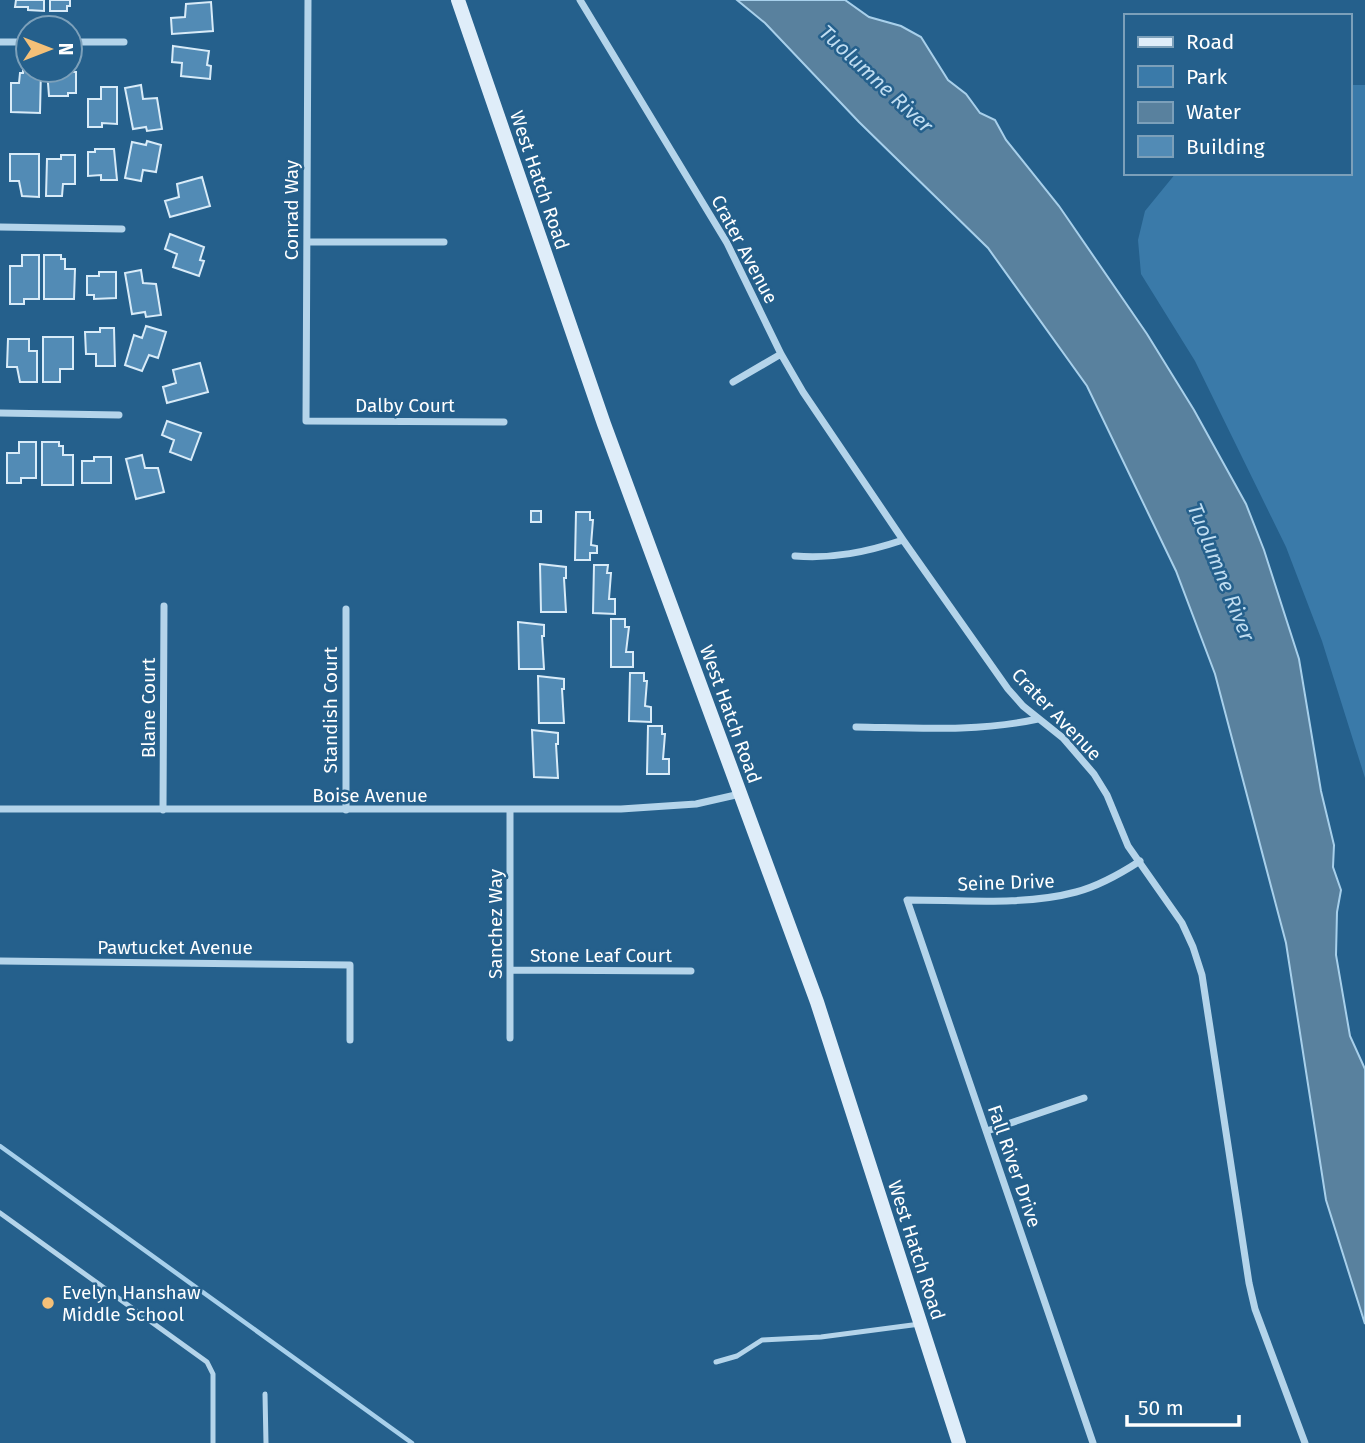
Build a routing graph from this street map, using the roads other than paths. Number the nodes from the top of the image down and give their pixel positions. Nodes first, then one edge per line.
1 (308, 0) edge
2 (458, 0) edge
3 (580, 0) edge
4 (84, 42) edge
5 (124, 42) dead end
6 (0, 227) edge
7 (122, 229) dead end
8 (307, 242) junction
9 (444, 242) dead end
10 (781, 354) junction
11 (733, 382) dead end
12 (0, 413) edge
13 (119, 415) dead end
14 (306, 421) joint
15 (503, 422) dead end
16 (903, 540) junction
17 (795, 556) dead end
18 (164, 607) dead end
19 (346, 609) dead end
20 (1038, 719) junction
21 (856, 727) dead end
22 (740, 794) junction
23 (0, 809) edge
24 (163, 810) junction
25 (346, 810) junction
26 (510, 810) junction
27 (1140, 861) junction
28 (907, 900) joint
29 (0, 961) edge
30 (510, 970) junction
31 (691, 971) dead end
32 (510, 1038) dead end
33 (350, 1040) dead end
34 (1084, 1098) dead end
35 (987, 1131) junction
36 (0, 1213) edge
37 (920, 1324) junction
38 (716, 1362) dead end
39 (265, 1394) dead end
40 (213, 1443) edge
41 (266, 1443) edge
42 (960, 1443) edge
43 (1093, 1443) edge
44 (1305, 1443) edge

1 - 8 street, Conrad Way
2 - 22 main road, West Hatch Road
3 - 10 street, Crater Avenue
4 - 5 street
6 - 7 street
8 - 9 street
8 - 14 street, Conrad Way
10 - 11 street
10 - 16 street, Crater Avenue
12 - 13 street
14 - 15 street, Dalby Court
16 - 17 street
16 - 20 street, Crater Avenue
18 - 24 street, Blane Court
19 - 25 street, Standish Court
20 - 21 street
20 - 27 street, Crater Avenue
22 - 26 street, Boise Avenue
22 - 37 main road, West Hatch Road
23 - 24 street, Boise Avenue
24 - 25 street, Boise Avenue
25 - 26 street, Boise Avenue
26 - 30 street, Sanchez Way
27 - 28 street, Seine Drive
27 - 44 street, Crater Avenue
28 - 35 street, Fall River Drive
29 - 33 street, Pawtucket Avenue
30 - 31 street, Stone Leaf Court
30 - 32 street, Sanchez Way
34 - 35 street
35 - 43 street, Fall River Drive
36 - 40 lane
37 - 38 lane
37 - 42 main road, West Hatch Road
39 - 41 lane

